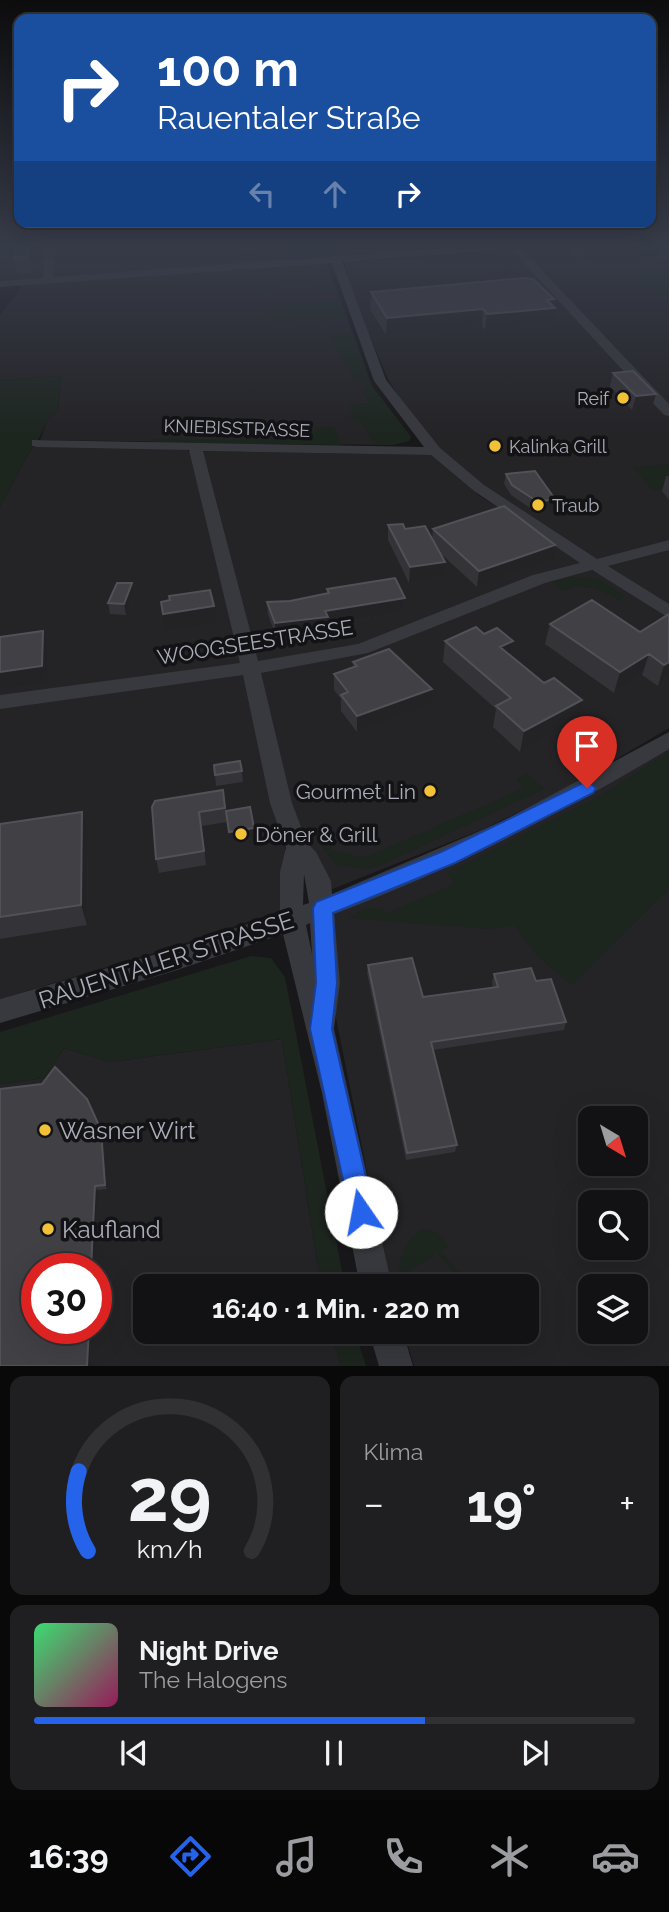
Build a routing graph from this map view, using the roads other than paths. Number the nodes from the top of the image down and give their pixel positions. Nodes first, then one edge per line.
1 (354, 311) edge
2 (574, 311) edge
3 (669, 412) edge
4 (37, 443) dead end
5 (195, 448) junction
6 (435, 451) junction
7 (669, 545) edge
8 (591, 564) junction
9 (669, 612) edge
10 (251, 668) junction
11 (0, 702) edge
12 (669, 739) edge
13 (297, 848) junction
14 (323, 908) junction
15 (292, 920) junction
16 (0, 1011) edge
17 (321, 1029) junction
18 (373, 1274) edge
19 (390, 1344) edge
20 (396, 1366) edge

1 - 6 street
2 - 3 street
4 - 5 street, KNIEBISSTRASSE
5 - 6 street, KNIEBISSTRASSE
5 - 10 street
6 - 8 street
7 - 8 street, WOOGSEESTRASSE
8 - 9 street
8 - 10 street, WOOGSEESTRASSE
10 - 11 street, WOOGSEESTRASSE
10 - 13 street
12 - 14 street, RAUENTALER STRASSE
13 - 14 street
13 - 15 street
14 - 15 street, RAUENTALER STRASSE
14 - 17 street
15 - 16 street, RAUENTALER STRASSE
15 - 17 street
17 - 18 street
19 - 20 street

